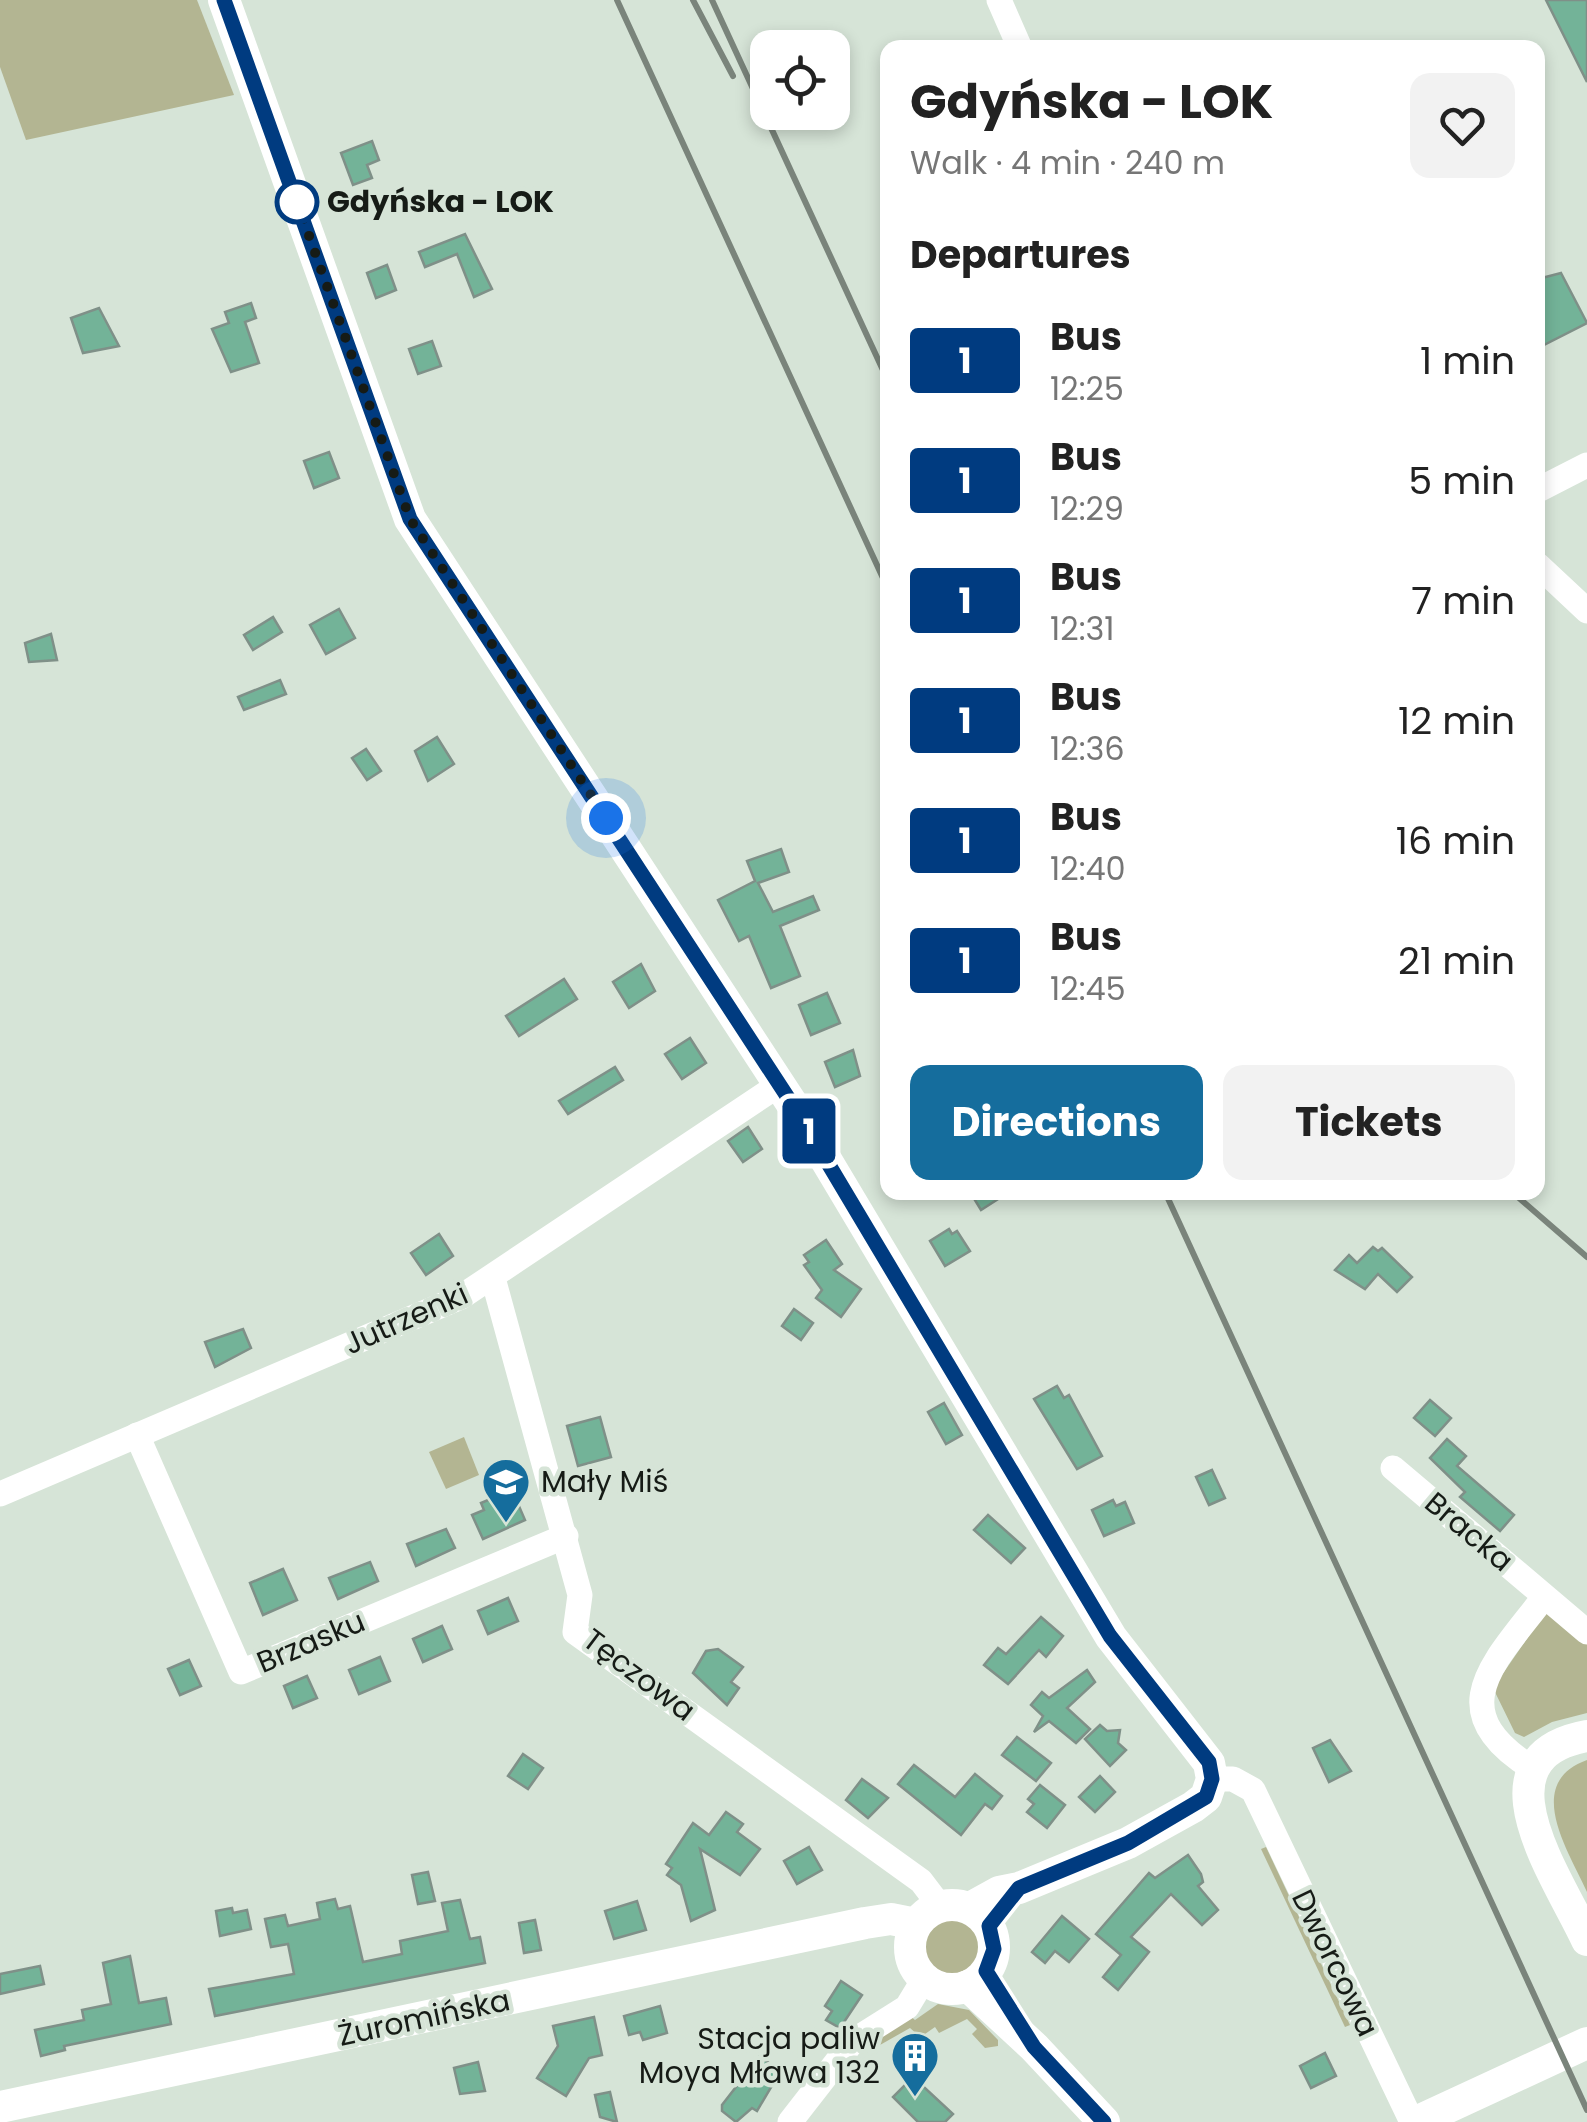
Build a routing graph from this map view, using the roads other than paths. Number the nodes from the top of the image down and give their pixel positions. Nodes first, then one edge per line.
1 (224, 0) edge
2 (999, 0) edge
3 (1016, 40) edge
4 (1587, 465) edge
5 (1545, 486) edge
6 (1545, 572) edge
7 (1587, 611) edge
8 (780, 1084) junction
9 (493, 1278) junction
10 (137, 1435) junction
11 (1393, 1468) dead end
12 (0, 1494) edge
13 (566, 1536) junction
14 (1544, 1597) junction
15 (1587, 1632) edge
16 (1587, 1736) edge
17 (1532, 1768) junction
18 (1209, 1788) junction
19 (945, 1922) junction
20 (1587, 1940) edge
21 (924, 1979) junction
22 (977, 1979) junction
23 (1587, 2043) edge
24 (0, 2108) edge
25 (790, 2122) edge
26 (1104, 2122) edge
27 (1414, 2122) edge

1 - 8 main road
2 - 3 street
4 - 5 street
6 - 7 street
8 - 9 street, Jutrzenki
8 - 18 main road
9 - 10 street, Jutrzenki
9 - 13 street, Tęczowa
10 - 12 street, Jutrzenki
10 - 13 street, Brzasku
11 - 14 street, Bracka
13 - 19 street, Tęczowa
14 - 15 street, Bracka
14 - 17 street
16 - 17 main road
17 - 20 main road
18 - 19 main road, Żuromińska
18 - 27 street, Dworcowa
19 - 21 main road
19 - 22 main road
19 - 24 main road, Żuromińska
21 - 22 main road
21 - 25 street
22 - 26 main road
23 - 27 main road

